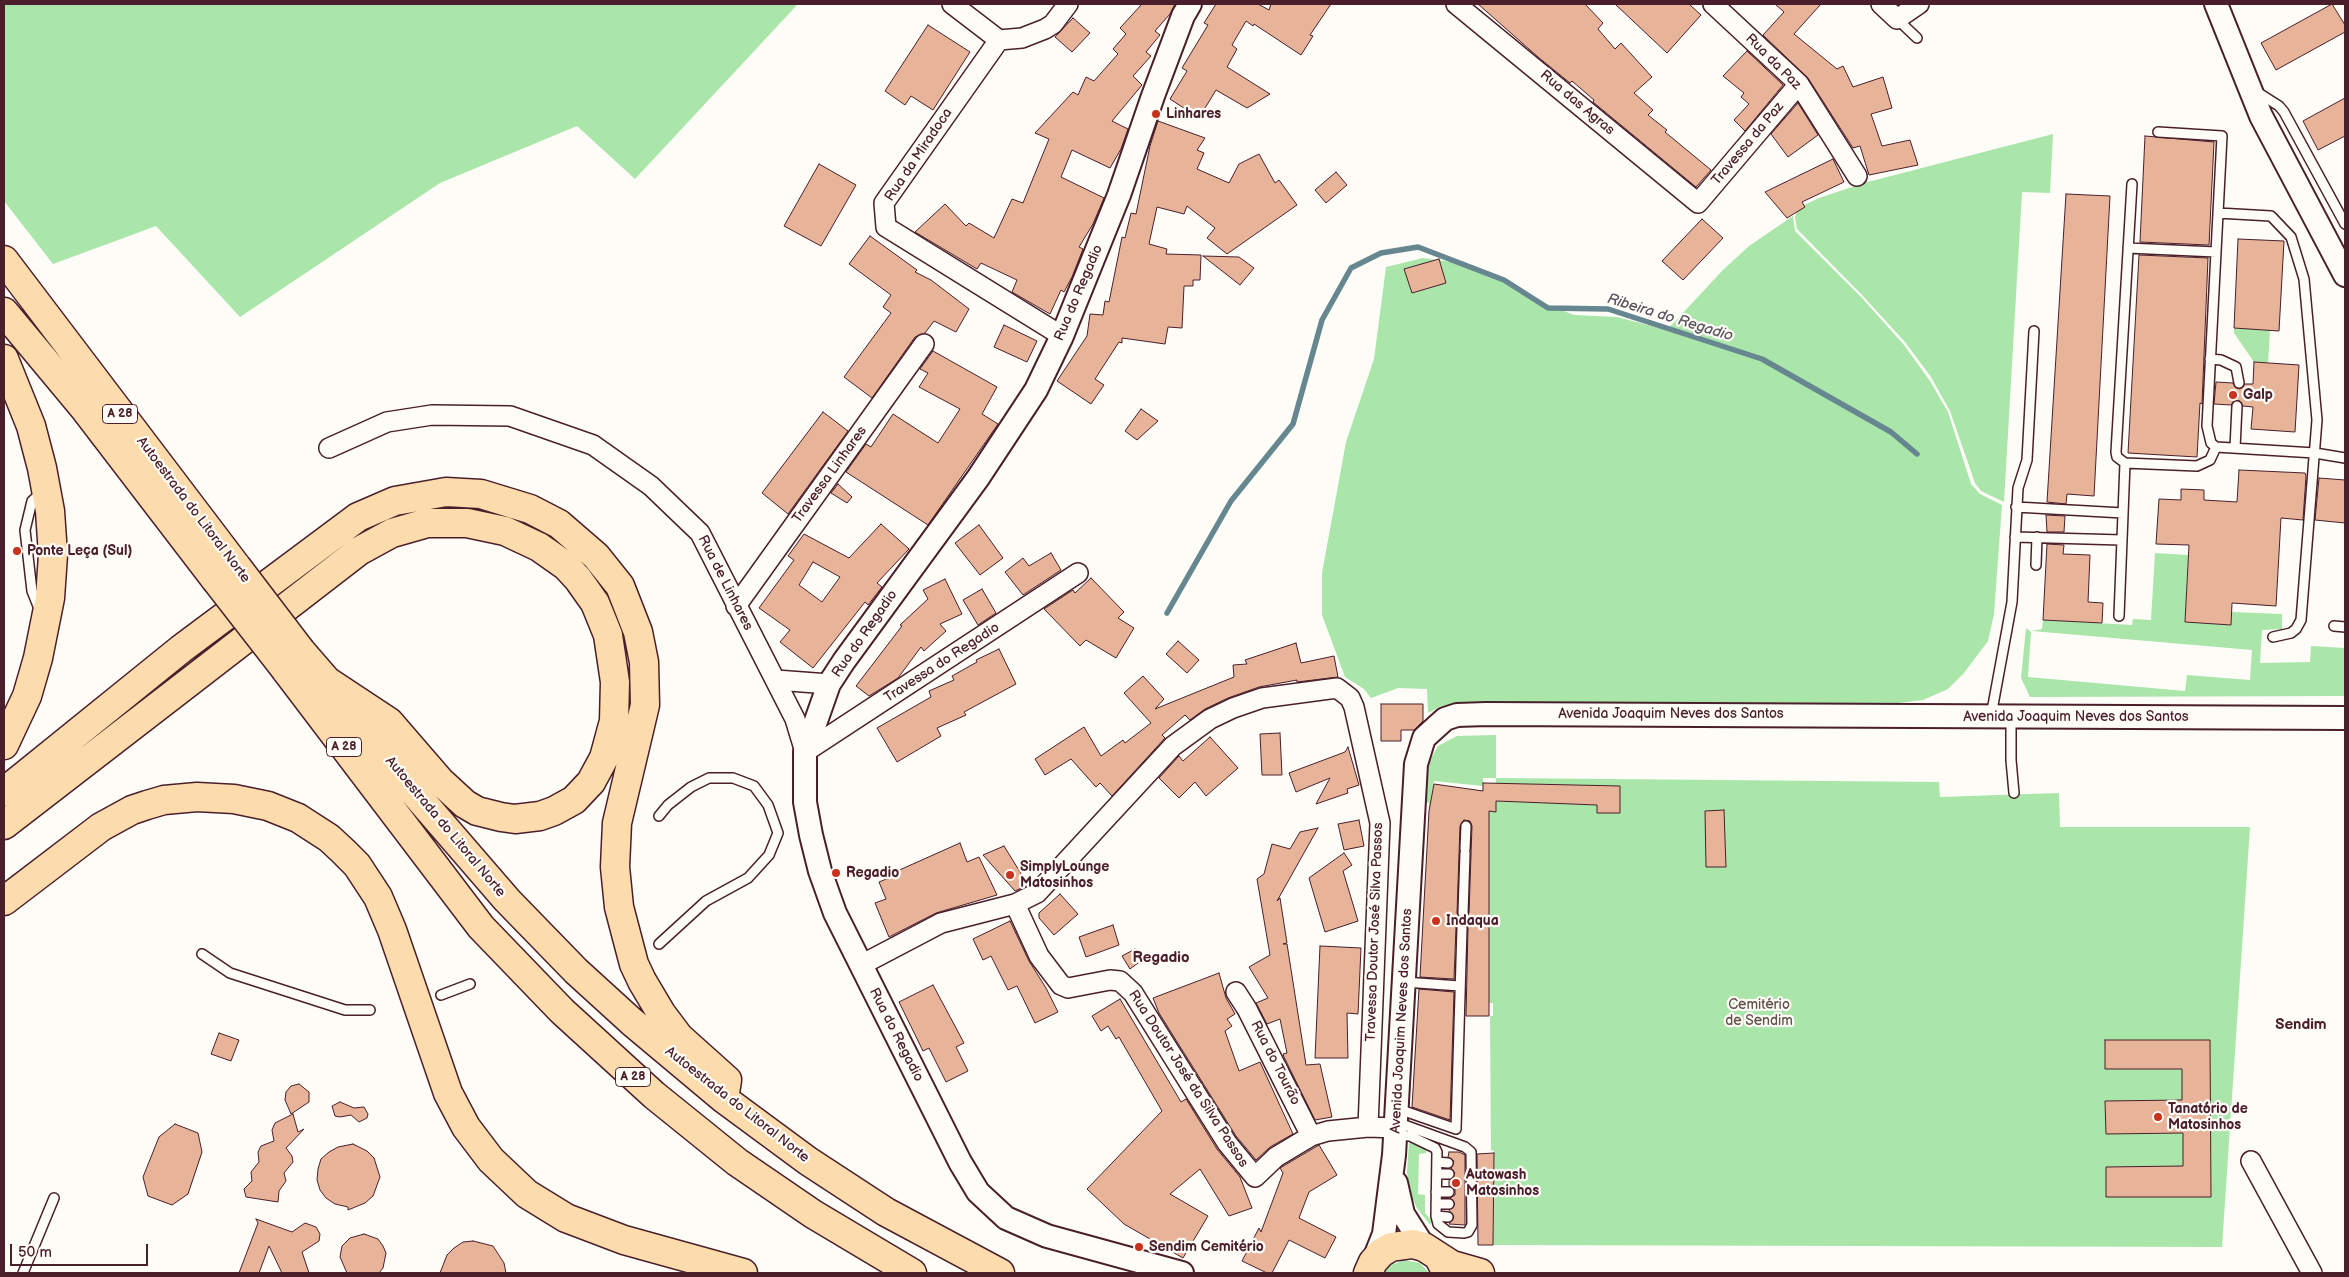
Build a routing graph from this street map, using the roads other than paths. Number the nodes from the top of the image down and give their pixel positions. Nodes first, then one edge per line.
1 (952, 4) edge
2 (1068, 4) edge
3 (1190, 4) edge
4 (1456, 4) edge
5 (1713, 4) edge
6 (1881, 4) edge
7 (1919, 4) edge
8 (2216, 4) edge
9 (972, 10) edge
10 (1897, 19) junction
11 (1916, 38) dead end
12 (998, 40) junction
13 (2244, 77) junction
14 (1799, 84) junction
15 (2158, 132) dead end
16 (1858, 176) dead end
17 (2132, 184) dead end
18 (1698, 203) joint
19 (2218, 212) junction
20 (2345, 224) edge
21 (2128, 248) junction
22 (2216, 252) junction
23 (4, 260) edge
24 (2345, 276) edge
25 (4, 312) edge
26 (2034, 331) dead end
27 (1062, 336) junction
28 (924, 344) dead end
29 (4, 359) edge
30 (2210, 359) junction
31 (2239, 383) dead end
32 (2237, 406) dead end
33 (2216, 447) junction
34 (329, 448) dead end
35 (2235, 448) junction
36 (2315, 453) junction
37 (2345, 458) edge
38 (2125, 463) junction
39 (2016, 507) junction
40 (2123, 513) junction
41 (2015, 537) junction
42 (2037, 537) junction
43 (2122, 540) junction
44 (2036, 565) dead end
45 (226, 573) junction
46 (1078, 573) dead end
47 (736, 606) junction
48 (2119, 616) dead end
49 (2334, 626) dead end
50 (2345, 627) edge
51 (2272, 637) dead end
52 (293, 660) junction
53 (776, 680) junction
54 (327, 681) junction
55 (829, 684) junction
56 (2001, 716) junction
57 (2345, 718) edge
58 (4, 745) edge
59 (805, 752) junction
60 (4, 792) edge
61 (2014, 793) dead end
62 (659, 816) dead end
63 (4, 825) edge
64 (1466, 826) dead end
65 (4, 901) edge
66 (1015, 904) junction
67 (1463, 913) dead end
68 (1462, 928) dead end
69 (659, 944) dead end
70 (202, 954) dead end
71 (861, 965) junction
72 (1404, 982) junction
73 (470, 984) dead end
74 (1460, 986) junction
75 (1236, 992) dead end
76 (441, 995) dead end
77 (370, 1010) dead end
78 (724, 1099) junction
79 (1368, 1127) junction
80 (1396, 1130) junction
81 (1311, 1136) junction
82 (2251, 1161) dead end
83 (1437, 1162) junction
84 (1448, 1163) dead end
85 (1437, 1174) junction
86 (1448, 1174) dead end
87 (1436, 1192) junction
88 (1448, 1192) dead end
89 (54, 1198) dead end
90 (1436, 1204) junction
91 (1448, 1204) dead end
92 (1436, 1216) junction
93 (1448, 1217) dead end
94 (1436, 1259) edge
95 (1368, 1269) edge
96 (23, 1273) edge
97 (743, 1273) edge
98 (912, 1273) edge
99 (1000, 1273) edge
100 (1182, 1273) edge
101 (1480, 1273) edge
102 (2312, 1273) edge

1 - 9 street
2 - 12 street
3 - 27 street, Rua do Regadio
4 - 18 street, Rua das Agras
5 - 14 street, Rua da Paz
6 - 10 street
7 - 10 street
8 - 13 street
9 - 12 street
10 - 11 lane
12 - 27 street, Rua da Miradoca
13 - 20 lane
13 - 24 street
14 - 16 street, Rua da Paz
14 - 18 street, Travessa da Paz
15 - 19 lane
17 - 21 lane
19 - 22 lane
19 - 36 lane
21 - 22 lane
21 - 38 lane
22 - 30 lane
23 - 45 main road, Autoestrada do Litoral Norte / A 28
25 - 45 main road, Autoestrada do Litoral Norte / A 28
26 - 39 lane
27 - 55 street, Rua do Regadio
28 - 47 street, Travessa Linhares
29 - 58 main road
30 - 31 lane
30 - 33 lane
32 - 35 lane
33 - 35 lane
33 - 38 lane
34 - 47 street, Rua de Linhares
35 - 36 lane
36 - 37 lane
36 - 51 lane
38 - 40 lane
39 - 40 lane
39 - 41 lane
40 - 43 lane
41 - 42 lane
41 - 56 lane
42 - 43 lane
42 - 44 lane
43 - 48 lane
45 - 52 main road, Autoestrada do Litoral Norte / A 28, bridge
46 - 59 street, Travessa do Regadio
47 - 53 street, Rua de Linhares
49 - 50 lane
52 - 54 main road, Autoestrada do Litoral Norte / A 28
52 - 98 main road, Autoestrada do Litoral Norte / A 28
53 - 55 street
53 - 59 street, Rua de Linhares
54 - 63 main road
54 - 78 main road, Autoestrada do Litoral Norte / A 28
55 - 59 street, Rua do Regadio
56 - 57 street, Avenida Joaquim Neves dos Santos
56 - 61 lane
56 - 72 street, Avenida Joaquim Neves dos Santos
59 - 71 street, Rua do Regadio
60 - 78 main road
62 - 69 lane
64 - 67 lane
65 - 97 main road
66 - 71 street, Travessa Doutor José Silva Passos
66 - 79 street, Travessa Doutor José Silva Passos
66 - 81 street, Rua Doutor José da Silva Passos
68 - 74 lane
70 - 77 lane
71 - 100 street, Rua do Regadio
72 - 74 lane
72 - 80 street, Avenida Joaquim Neves dos Santos
73 - 76 lane
74 - 80 lane
75 - 81 street, Rua do Tourão
78 - 99 main road, Autoestrada do Litoral Norte / A 28
79 - 80 street, Rua Doutor José da Silva Passos
79 - 81 street, Rua Doutor José da Silva Passos
80 - 83 lane
80 - 92 lane
80 - 94 street, Avenida Joaquim Neves dos Santos
80 - 95 street, Avenida Joaquim Neves dos Santos
82 - 102 street
83 - 84 lane
83 - 85 lane
85 - 86 lane
85 - 87 lane
87 - 88 lane
87 - 90 lane
89 - 96 lane
90 - 91 lane
90 - 92 lane
92 - 93 lane
94 - 95 main road
94 - 101 main road

